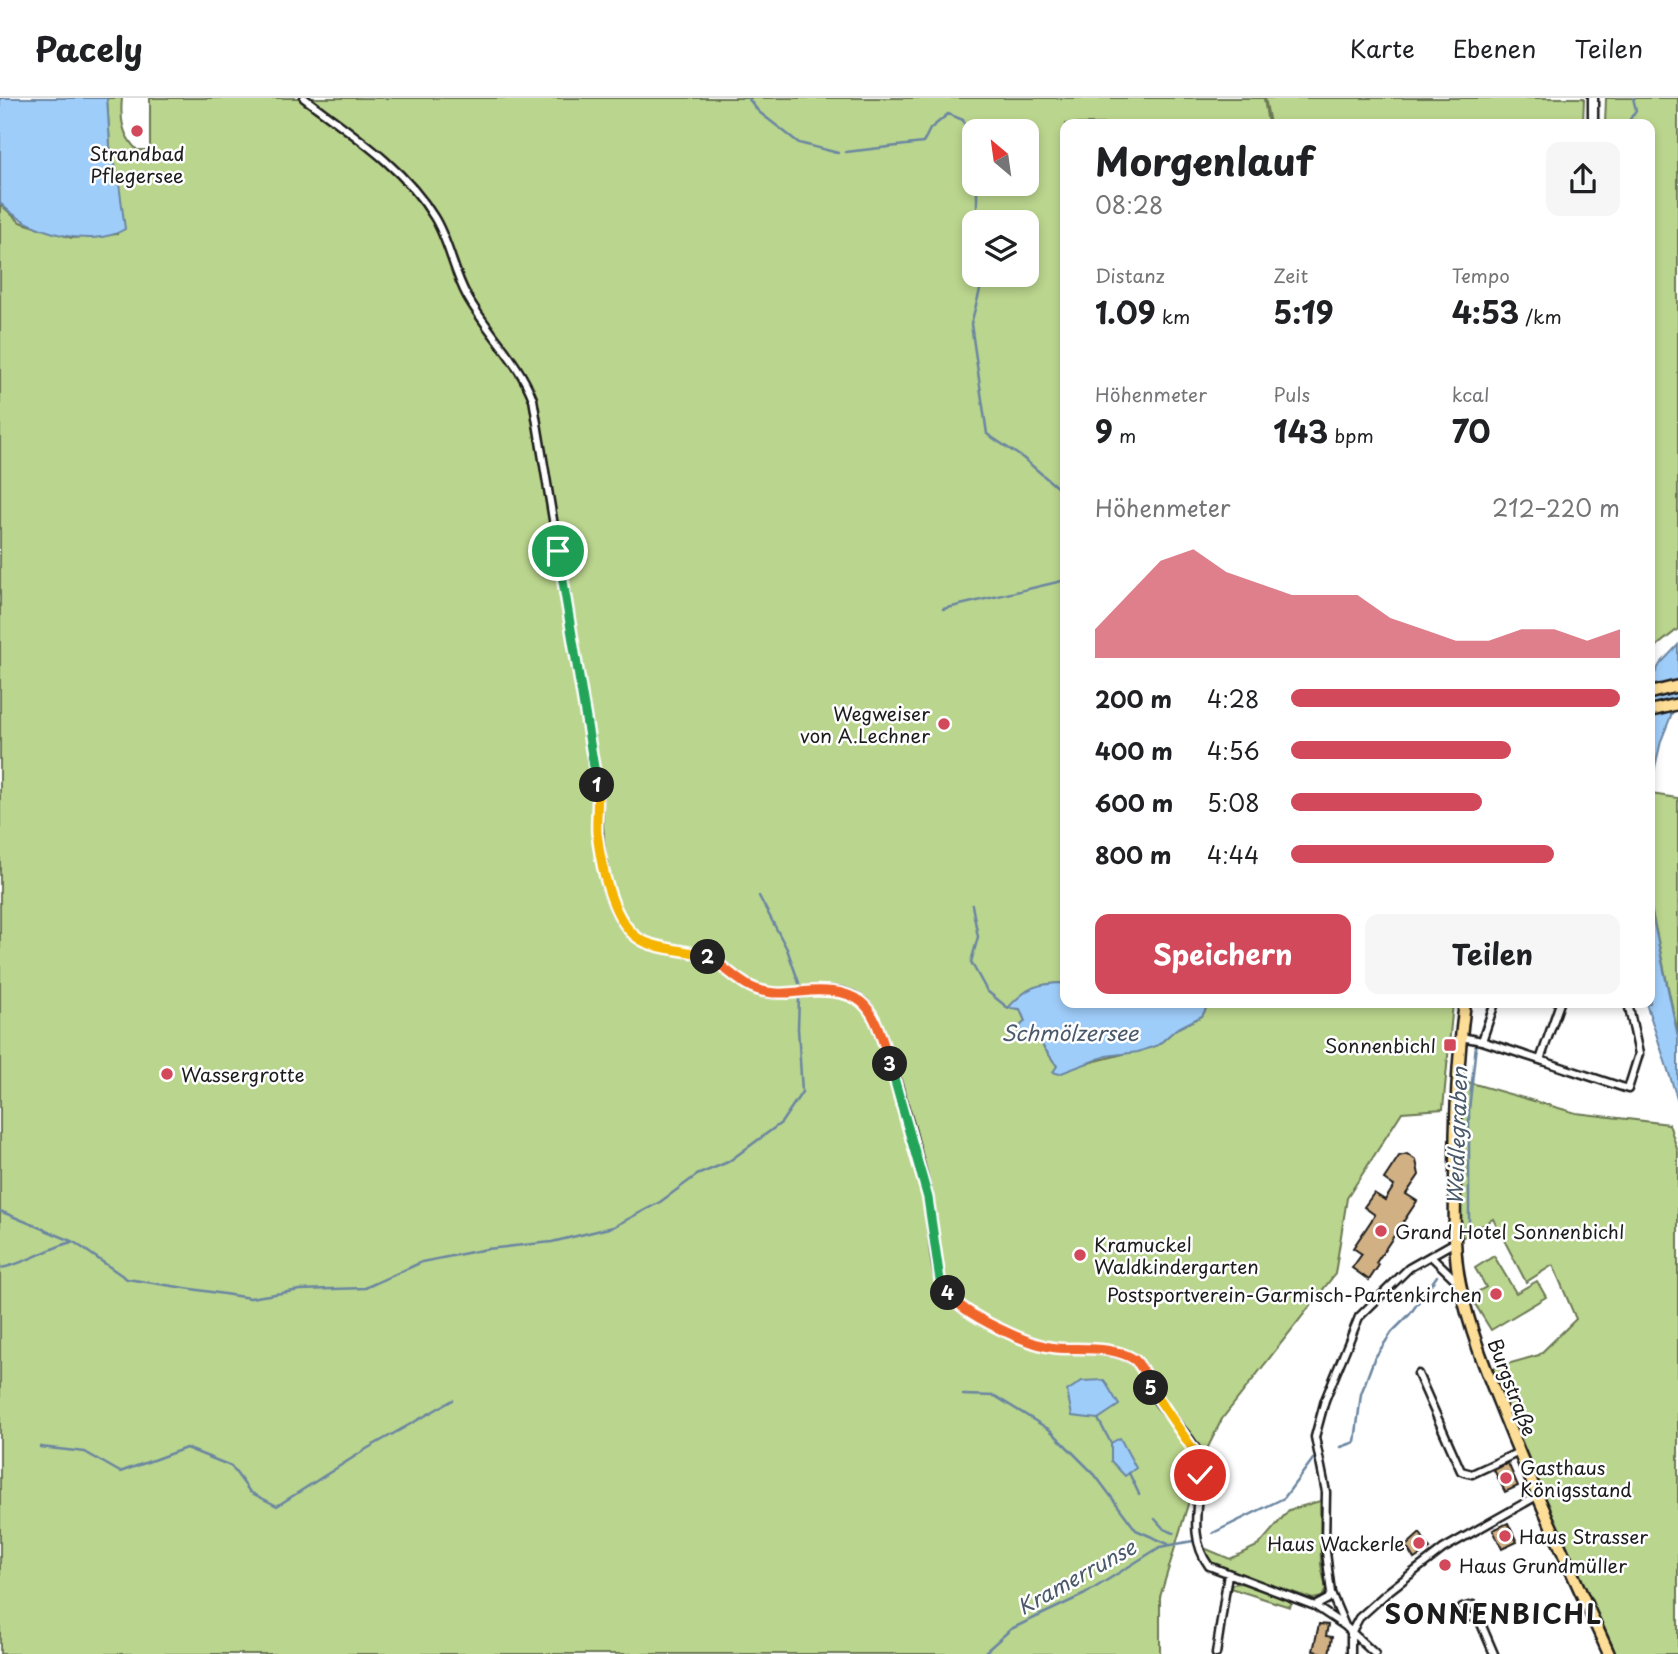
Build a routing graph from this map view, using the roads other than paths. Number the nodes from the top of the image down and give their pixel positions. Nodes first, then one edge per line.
1 (304, 98) edge
2 (1593, 98) edge
3 (1593, 119) edge
4 (1678, 686) edge
5 (1655, 692) edge
6 (1678, 704) edge
7 (1655, 710) edge
8 (1464, 1008) edge
9 (1493, 1008) edge
10 (1558, 1008) edge
11 (1629, 1008) edge
12 (1461, 1037) junction
13 (1482, 1041) junction
14 (1541, 1060) junction
15 (1455, 1242) junction
16 (1431, 1256) junction
17 (1460, 1284) junction
18 (1418, 1374) dead end
19 (1519, 1452) junction
20 (1537, 1496) junction
21 (1228, 1574) junction
22 (1331, 1593) junction
23 (1315, 1606) junction
24 (1478, 1618) junction
25 (1345, 1626) junction
26 (1351, 1633) junction
27 (1216, 1654) edge
28 (1351, 1654) edge
29 (1375, 1654) edge
30 (1494, 1654) edge
31 (1609, 1654) edge

1 - 21 street
2 - 3 street
4 - 5 main road
6 - 7 main road
8 - 12 main road, Burgstraße
9 - 13 street
10 - 14 street
11 - 14 street
12 - 13 street
12 - 15 main road, Burgstraße
13 - 14 street
15 - 16 street
15 - 17 main road, Burgstraße
16 - 17 street
16 - 22 street
17 - 19 main road, Burgstraße
18 - 19 street
19 - 20 main road, Burgstraße
20 - 26 street
20 - 31 main road, Burgstraße
21 - 23 street
21 - 27 street
22 - 23 street
22 - 25 street
23 - 25 street
24 - 24 street
24 - 30 street
25 - 26 street
26 - 28 street
26 - 29 street

